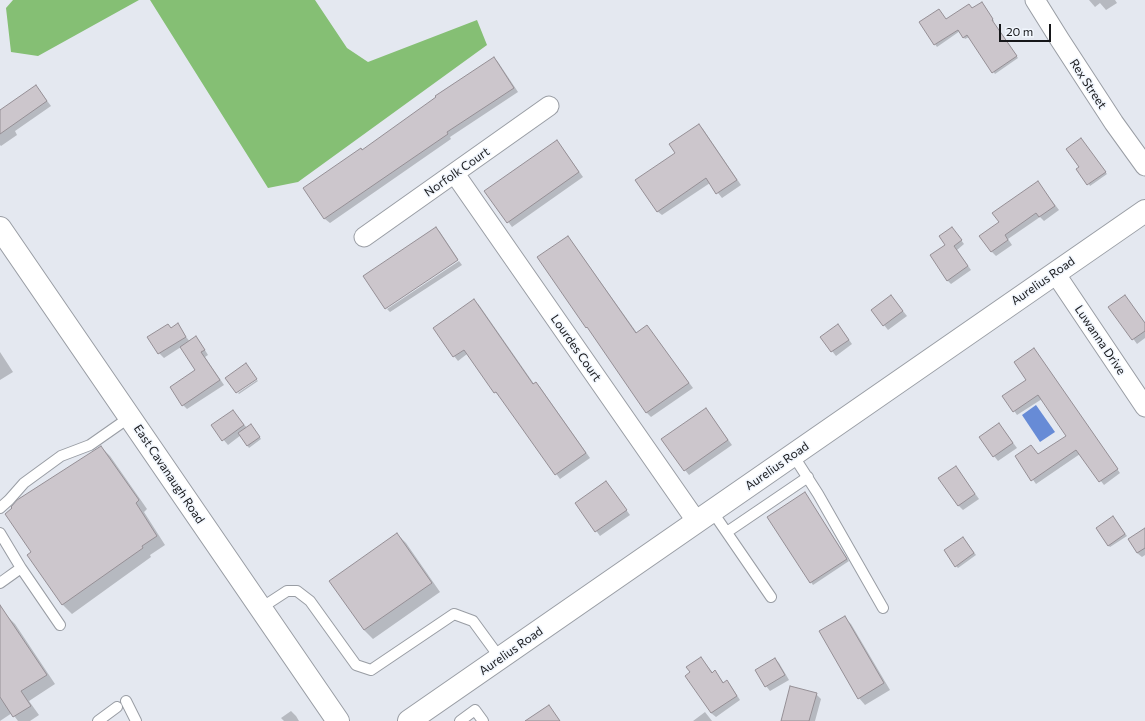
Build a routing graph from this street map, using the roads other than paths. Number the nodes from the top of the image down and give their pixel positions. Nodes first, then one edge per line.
1 (1035, 0) edge
2 (549, 106) dead end
3 (1145, 166) edge
4 (455, 174) junction
5 (1145, 211) edge
6 (0, 228) edge
7 (364, 237) dead end
8 (1055, 273) junction
9 (1145, 407) edge
10 (130, 417) junction
11 (793, 455) junction
12 (808, 477) junction
13 (0, 508) edge
14 (705, 516) junction
15 (727, 532) junction
16 (0, 533) edge
17 (21, 568) junction
18 (0, 583) edge
19 (771, 597) dead end
20 (261, 608) junction
21 (883, 608) dead end
22 (60, 626) dead end
23 (500, 658) junction
24 (126, 701) dead end
25 (117, 707) dead end
26 (98, 721) edge
27 (136, 721) edge
28 (338, 721) edge
29 (409, 721) edge
30 (460, 721) edge
31 (483, 721) edge

1 - 3 street, Rex Street
2 - 4 street, Norfolk Court
4 - 7 street, Norfolk Court
4 - 14 street, Lourdes Court
5 - 8 street, Aurelius Road
6 - 10 street, East Cavanaugh Road
8 - 9 street, Luwanna Drive
8 - 11 street, Aurelius Road
10 - 13 lane
10 - 20 street, East Cavanaugh Road
11 - 12 lane
11 - 14 street, Aurelius Road
12 - 15 lane
12 - 21 lane
14 - 15 lane
14 - 23 street, Aurelius Road
15 - 19 lane
16 - 17 lane
17 - 18 lane
17 - 22 lane
20 - 23 lane
20 - 28 street, East Cavanaugh Road
23 - 29 street, Aurelius Road
24 - 27 lane
25 - 26 lane
30 - 31 lane

